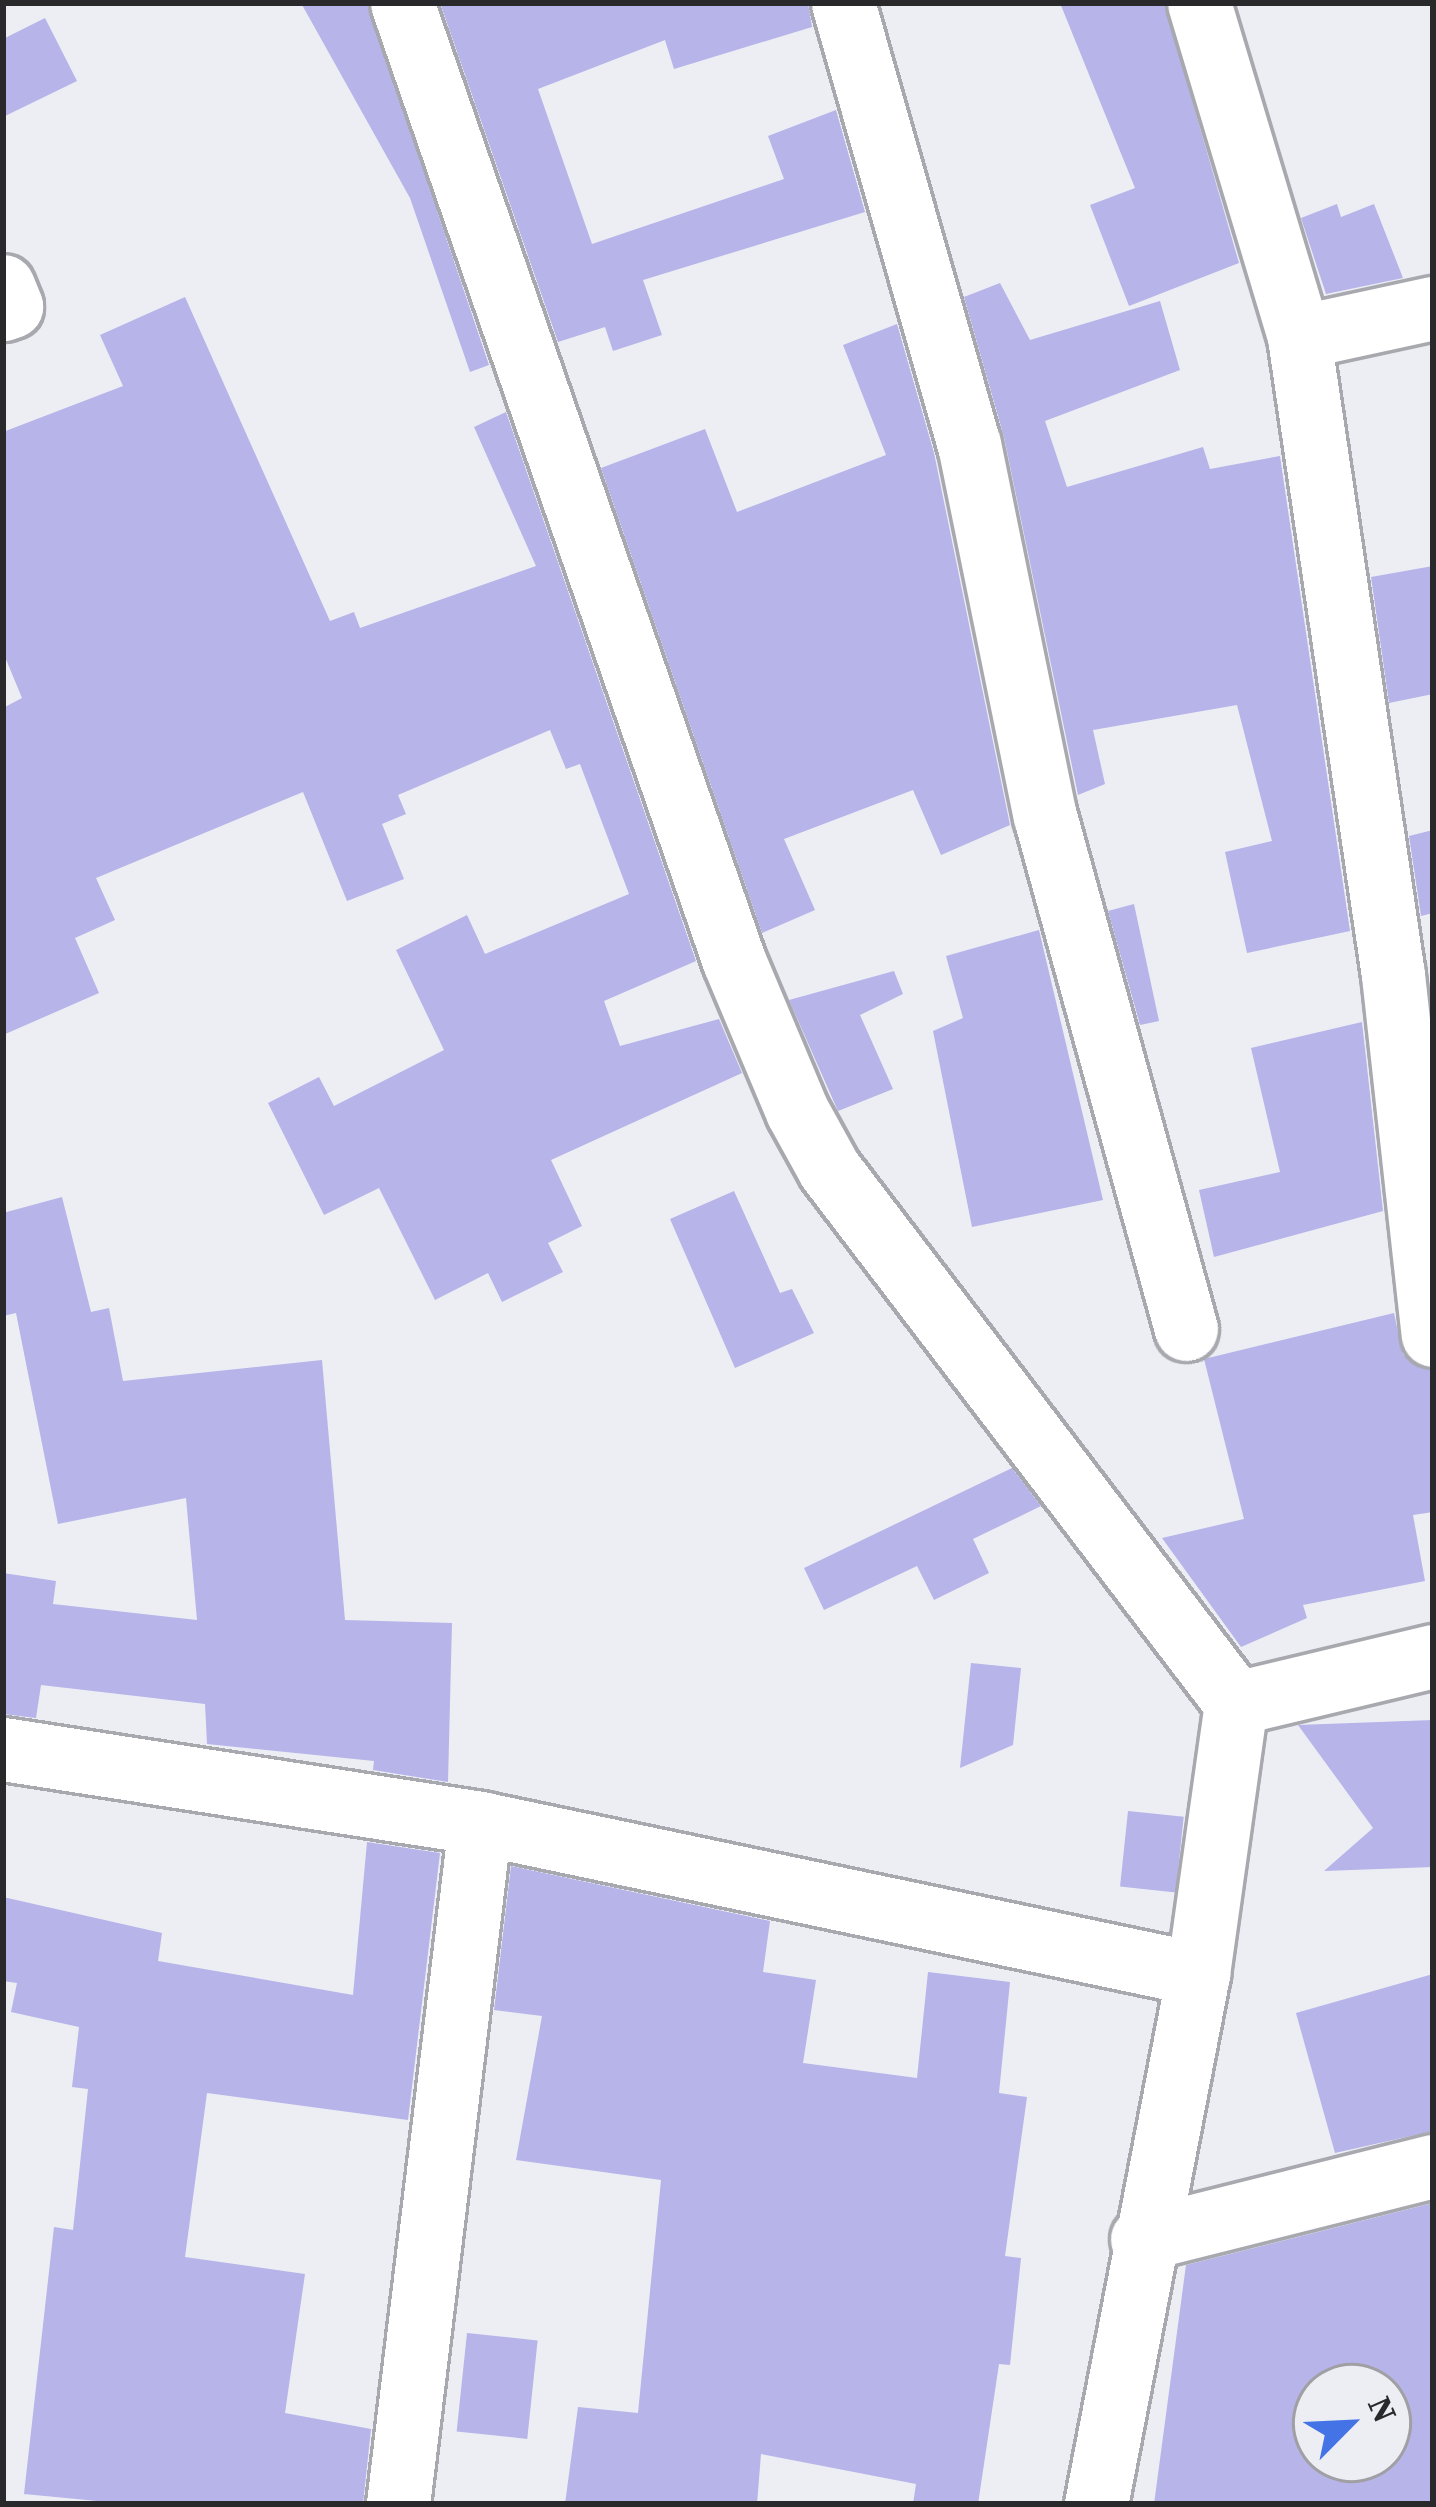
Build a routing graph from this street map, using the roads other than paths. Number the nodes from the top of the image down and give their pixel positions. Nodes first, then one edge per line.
1 (401, 3) edge
2 (843, 3) edge
3 (1199, 3) edge
4 (3, 286) edge
5 (1433, 308) edge
6 (3, 309) edge
7 (1299, 337) junction
8 (1426, 1260) edge
9 (1186, 1329) dead end
10 (1433, 1335) edge
11 (1433, 1656) edge
12 (1236, 1703) junction
13 (3, 1749) edge
14 (480, 1823) junction
15 (1198, 1974) junction
16 (1433, 2166) edge
17 (1142, 2239) junction
18 (398, 2504) edge
19 (1096, 2504) edge

1 - 12 street
2 - 9 street
3 - 7 street
4 - 6 street
5 - 7 street
7 - 8 street
8 - 10 street
11 - 12 street
12 - 15 street
13 - 14 street
14 - 15 street
14 - 18 street
15 - 17 street
16 - 17 street
17 - 19 street

